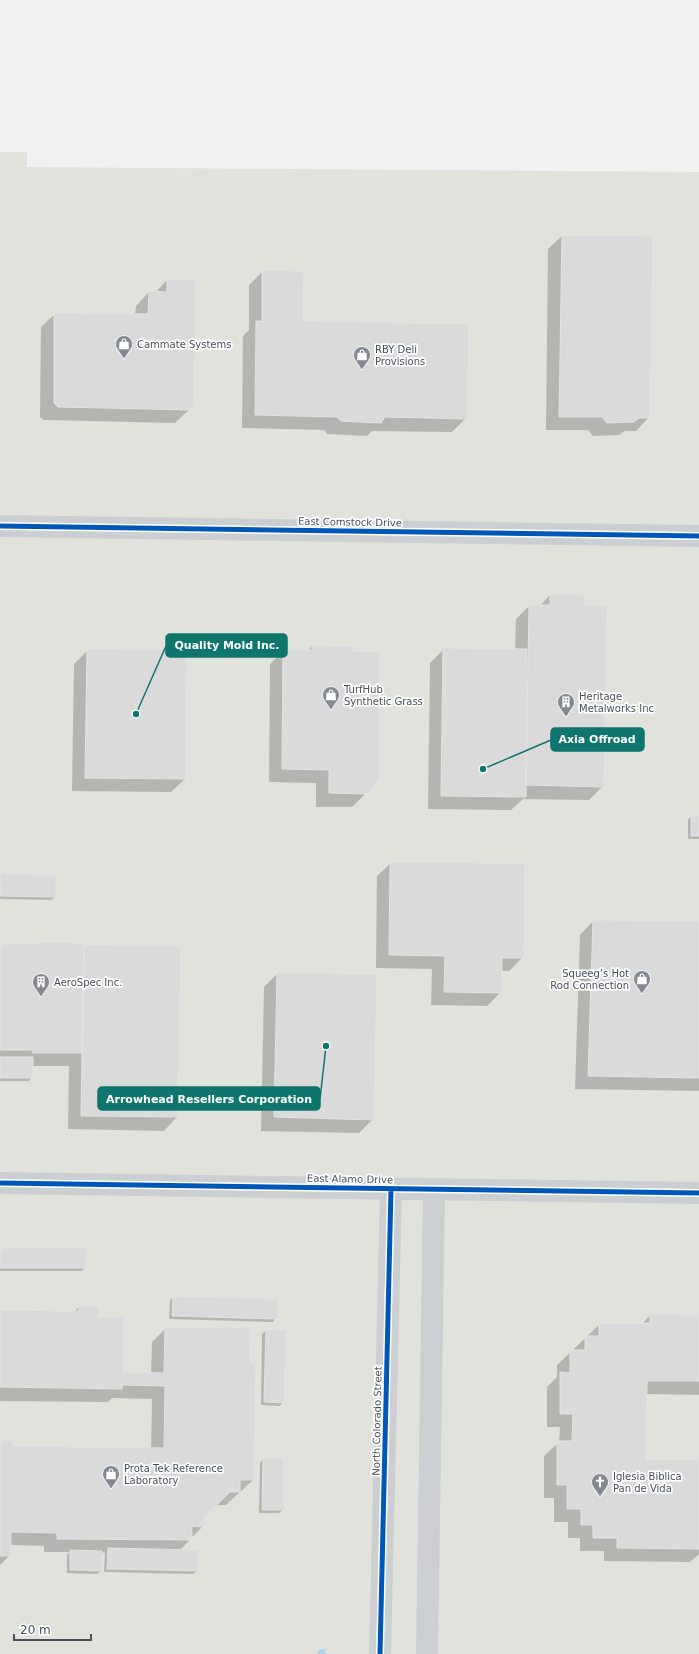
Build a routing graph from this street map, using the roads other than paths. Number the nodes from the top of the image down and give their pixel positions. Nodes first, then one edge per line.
1 (0, 526) edge
2 (699, 536) edge
3 (0, 1183) edge
4 (391, 1189) junction
5 (434, 1189) junction
6 (699, 1193) edge
7 (380, 1654) edge
8 (427, 1654) edge

1 - 2 street, East Comstock Drive
3 - 4 street, East Alamo Drive
4 - 5 street, East Alamo Drive
4 - 7 street, North Colorado Street
5 - 6 street, East Alamo Drive
5 - 8 street

